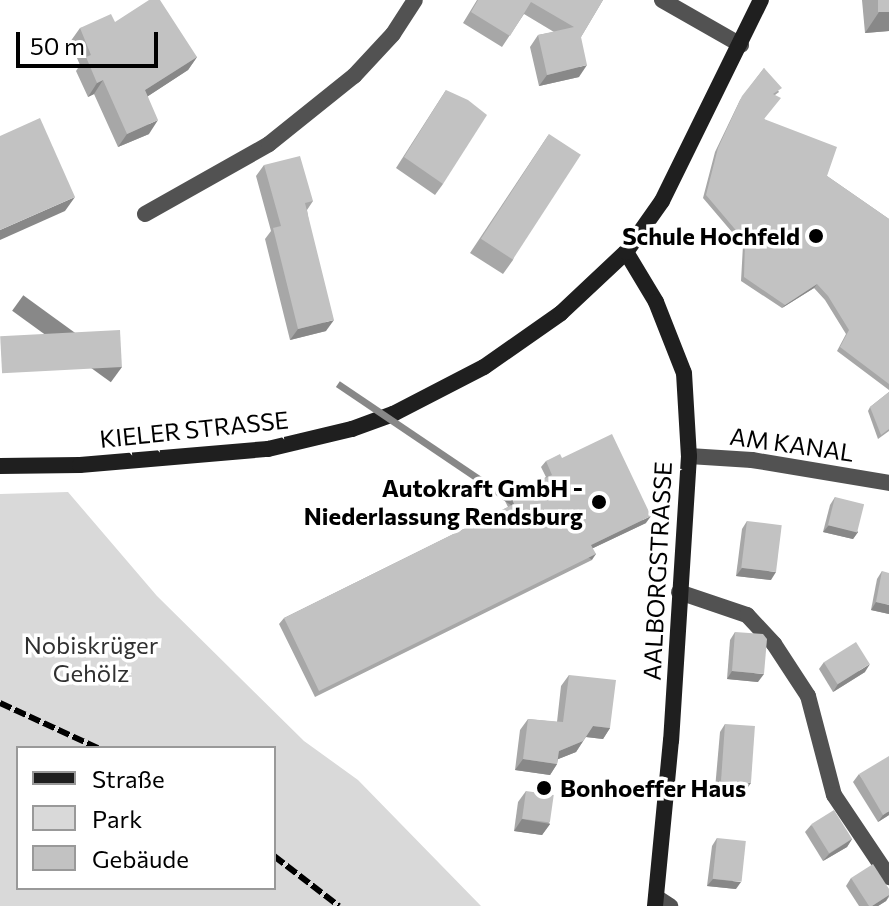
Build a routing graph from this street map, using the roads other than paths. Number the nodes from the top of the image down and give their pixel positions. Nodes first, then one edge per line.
1 (415, 0) edge
2 (662, 0) edge
3 (761, 0) edge
4 (741, 45) junction
5 (145, 214) dead end
6 (626, 252) junction
7 (689, 456) junction
8 (0, 466) edge
9 (889, 483) edge
10 (679, 592) junction
11 (889, 877) edge
12 (660, 903) edge

1 - 5 street
2 - 4 street
3 - 4 main road, KIELER STRASSE
4 - 6 main road, KIELER STRASSE
6 - 7 main road, AALBORGSTRASSE
6 - 8 main road, KIELER STRASSE
7 - 9 street, AM KANAL
7 - 10 main road, AALBORGSTRASSE
10 - 11 street
10 - 12 main road, AALBORGSTRASSE

